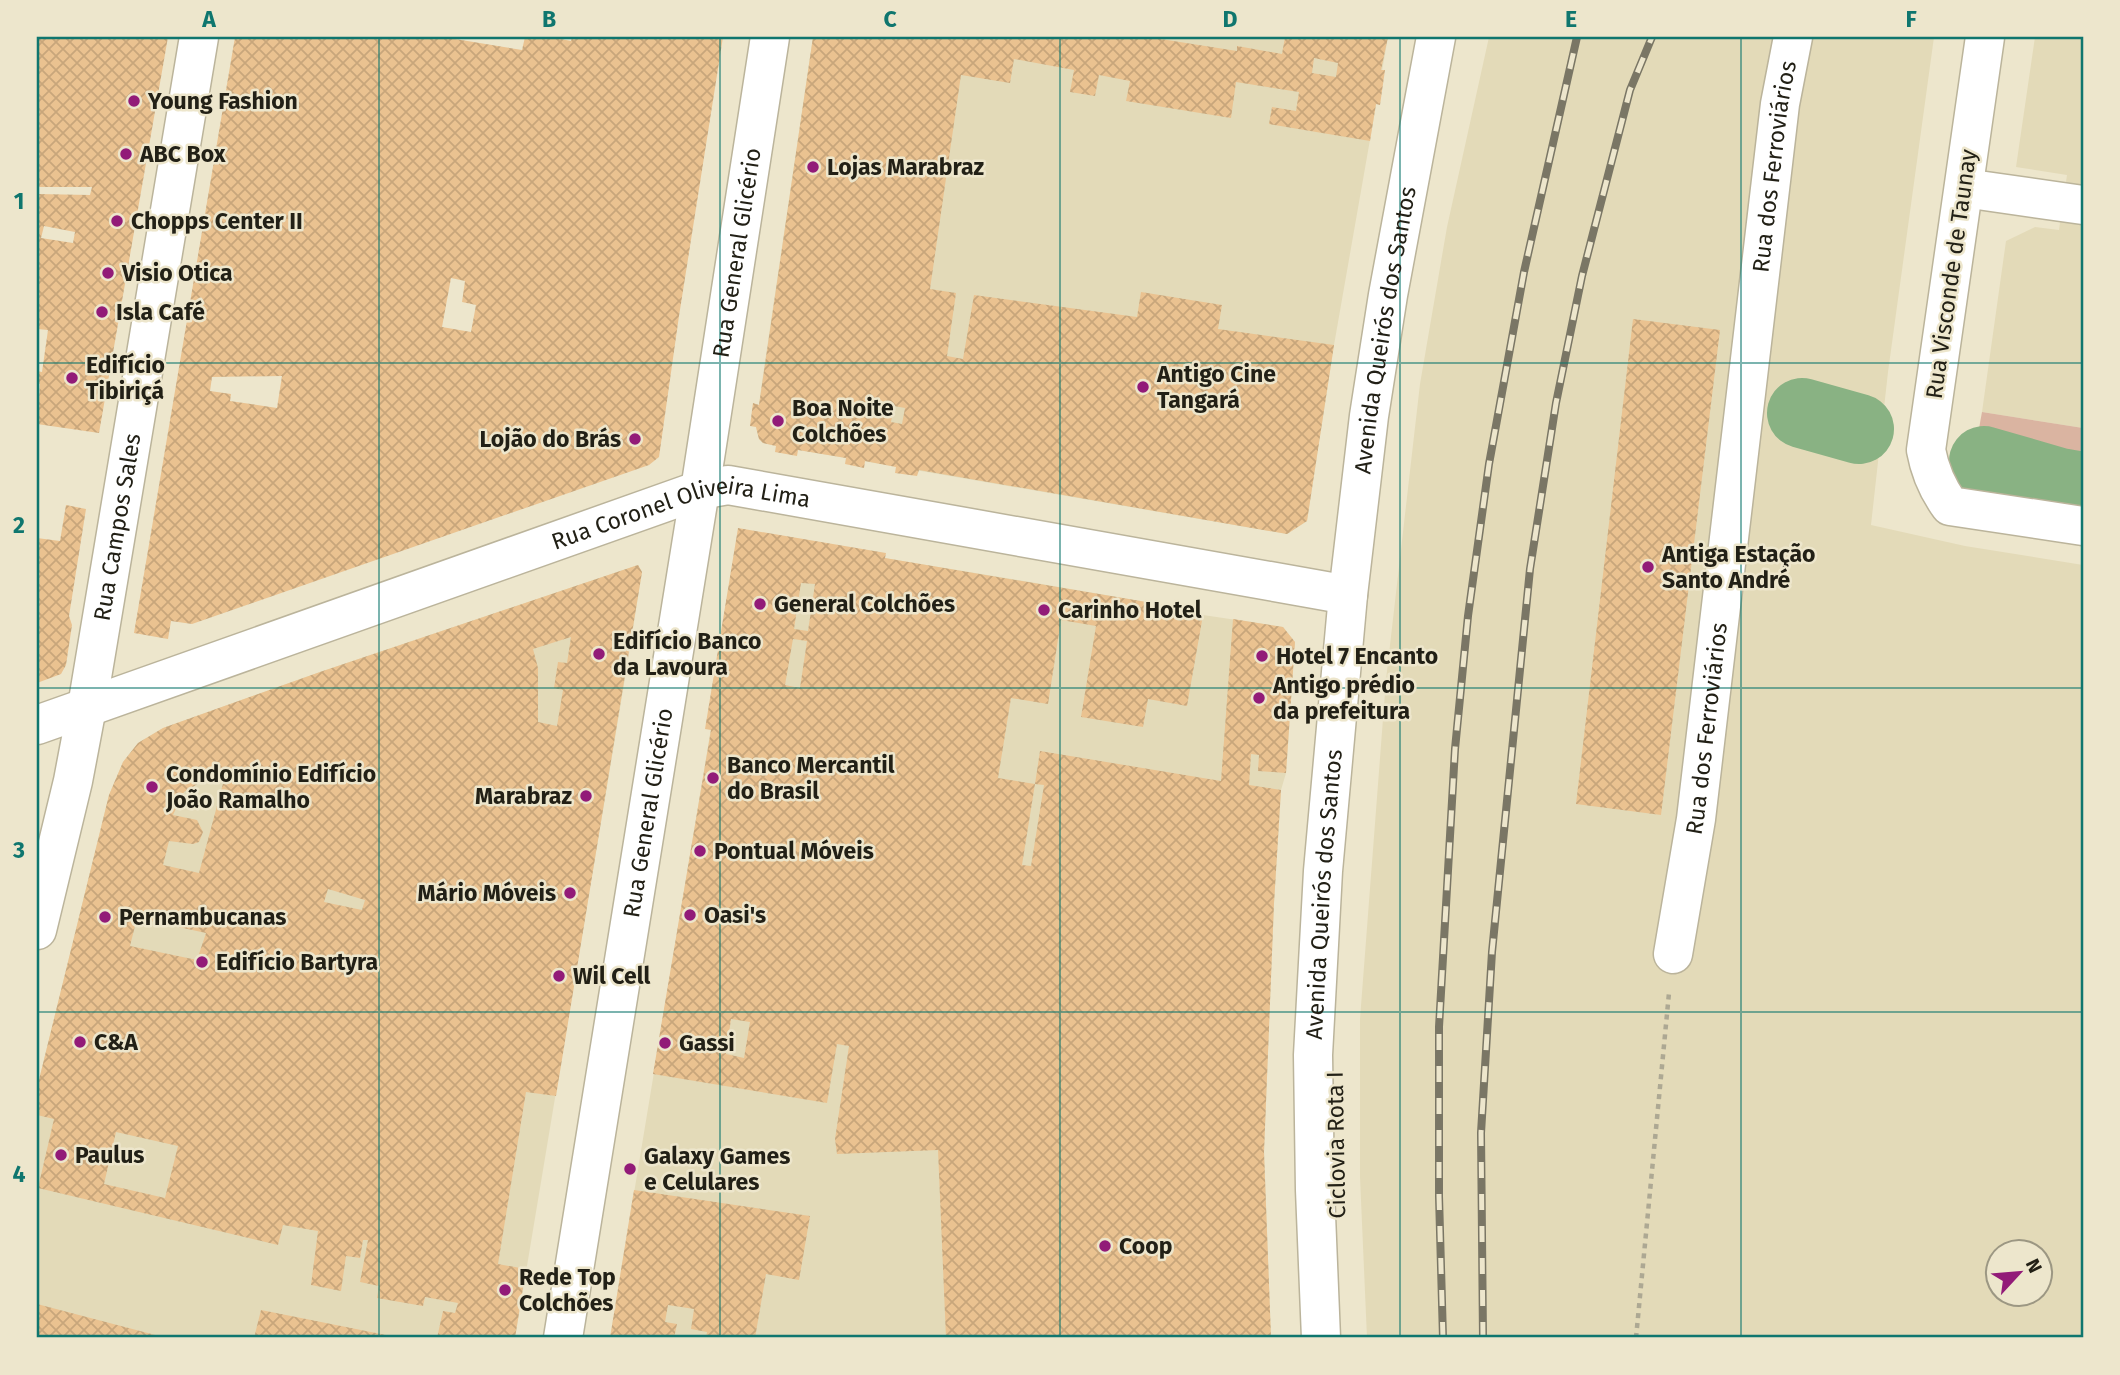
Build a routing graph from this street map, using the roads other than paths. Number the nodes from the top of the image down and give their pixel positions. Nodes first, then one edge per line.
1 (199, 37) edge
2 (771, 37) edge
3 (1436, 37) edge
4 (1793, 37) edge
5 (1985, 37) edge
6 (1964, 188) junction
7 (2083, 205) edge
8 (700, 490) junction
9 (2083, 526) edge
10 (1348, 594) junction
11 (87, 707) junction
12 (37, 725) edge
13 (37, 930) edge
14 (1674, 954) road end
15 (563, 1338) edge
16 (1321, 1338) edge

1 - 11 street, Rua Campos Sales
2 - 8 street, Rua General Glicério
3 - 10 street, Avenida Queirós dos Santos
4 - 14 street, Rua dos Ferroviários
5 - 6 street, Rua Visconde de Taunay
6 - 7 street
6 - 9 street, Rua Visconde de Taunay
8 - 10 street, Rua Coronel Oliveira Lima
8 - 11 street, Rua Coronel Oliveira Lima
8 - 15 street, Rua General Glicério
10 - 16 street, Avenida Queirós dos Santos
11 - 12 street, Rua Coronel Oliveira Lima
11 - 13 street, Rua Campos Sales

